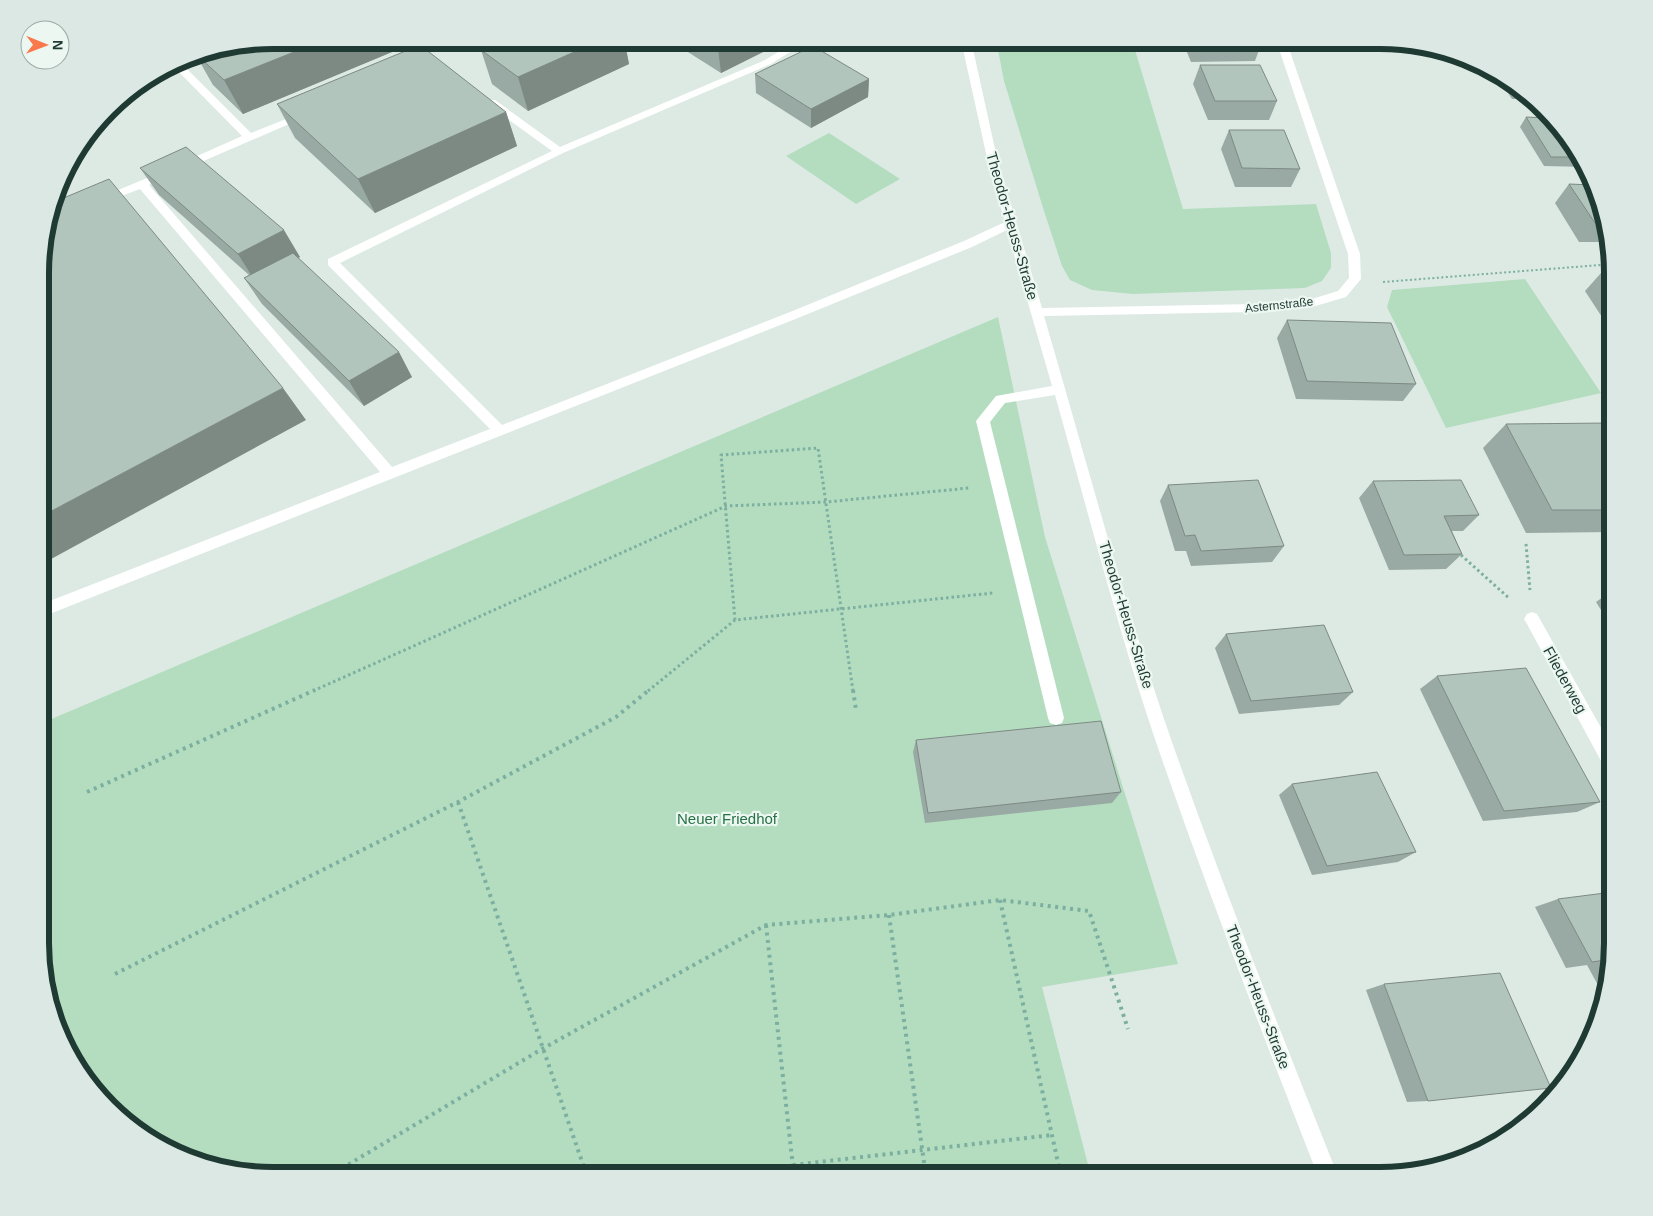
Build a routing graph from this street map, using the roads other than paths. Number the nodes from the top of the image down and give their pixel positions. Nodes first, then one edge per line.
1 (790, 49) edge
2 (968, 49) edge
3 (1285, 49) edge
4 (182, 68) edge
5 (482, 95) edge
6 (311, 112) edge
7 (249, 137) junction
8 (559, 151) junction
9 (142, 184) junction
10 (91, 204) edge
11 (1012, 223) junction
12 (1035, 312) junction
13 (1058, 390) junction
14 (500, 431) junction
15 (391, 475) junction
16 (49, 608) edge
17 (1532, 619) road end
18 (1056, 718) dead end
19 (1604, 751) edge
20 (1324, 1167) edge

1 - 8 street
2 - 11 street, Theodor-Heuss-Straße
3 - 12 street, Asternstraße
4 - 7 street
5 - 8 street
6 - 7 street
7 - 9 street
8 - 14 street
9 - 10 street
9 - 15 street
11 - 12 street, Theodor-Heuss-Straße
11 - 14 street
12 - 13 street, Theodor-Heuss-Straße
13 - 18 street
13 - 20 street, Theodor-Heuss-Straße
14 - 15 street
15 - 16 street
17 - 19 street, Fliederweg

